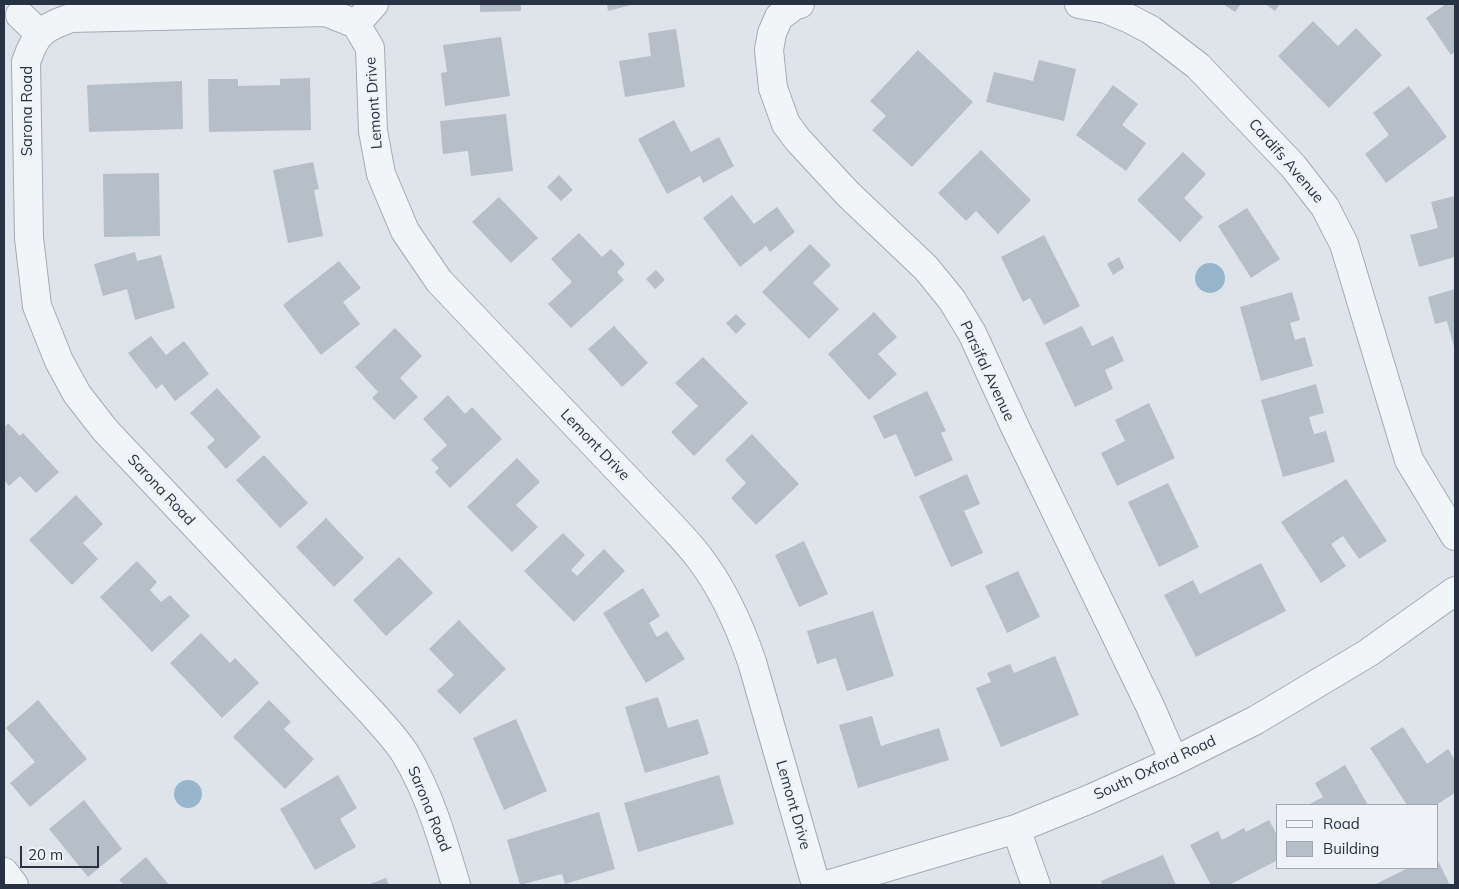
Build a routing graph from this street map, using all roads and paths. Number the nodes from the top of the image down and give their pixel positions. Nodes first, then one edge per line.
1 (374, 4) edge
2 (1079, 4) edge
3 (782, 8) edge
4 (356, 24) junction
5 (1455, 536) edge
6 (1455, 591) edge
7 (1174, 761) junction
8 (1016, 829) junction
9 (4, 872) edge
10 (14, 885) edge
11 (456, 885) edge
12 (816, 885) edge
13 (827, 885) edge
14 (1036, 885) edge

1 - 4 street
2 - 5 street, Cardifs Avenue
3 - 7 street, Parsifal Avenue
4 - 11 street, Sarona Road
4 - 12 street, Lemont Drive
6 - 7 street, South Oxford Road
7 - 8 street, South Oxford Road
8 - 13 street, South Oxford Road
8 - 14 street
9 - 10 street

